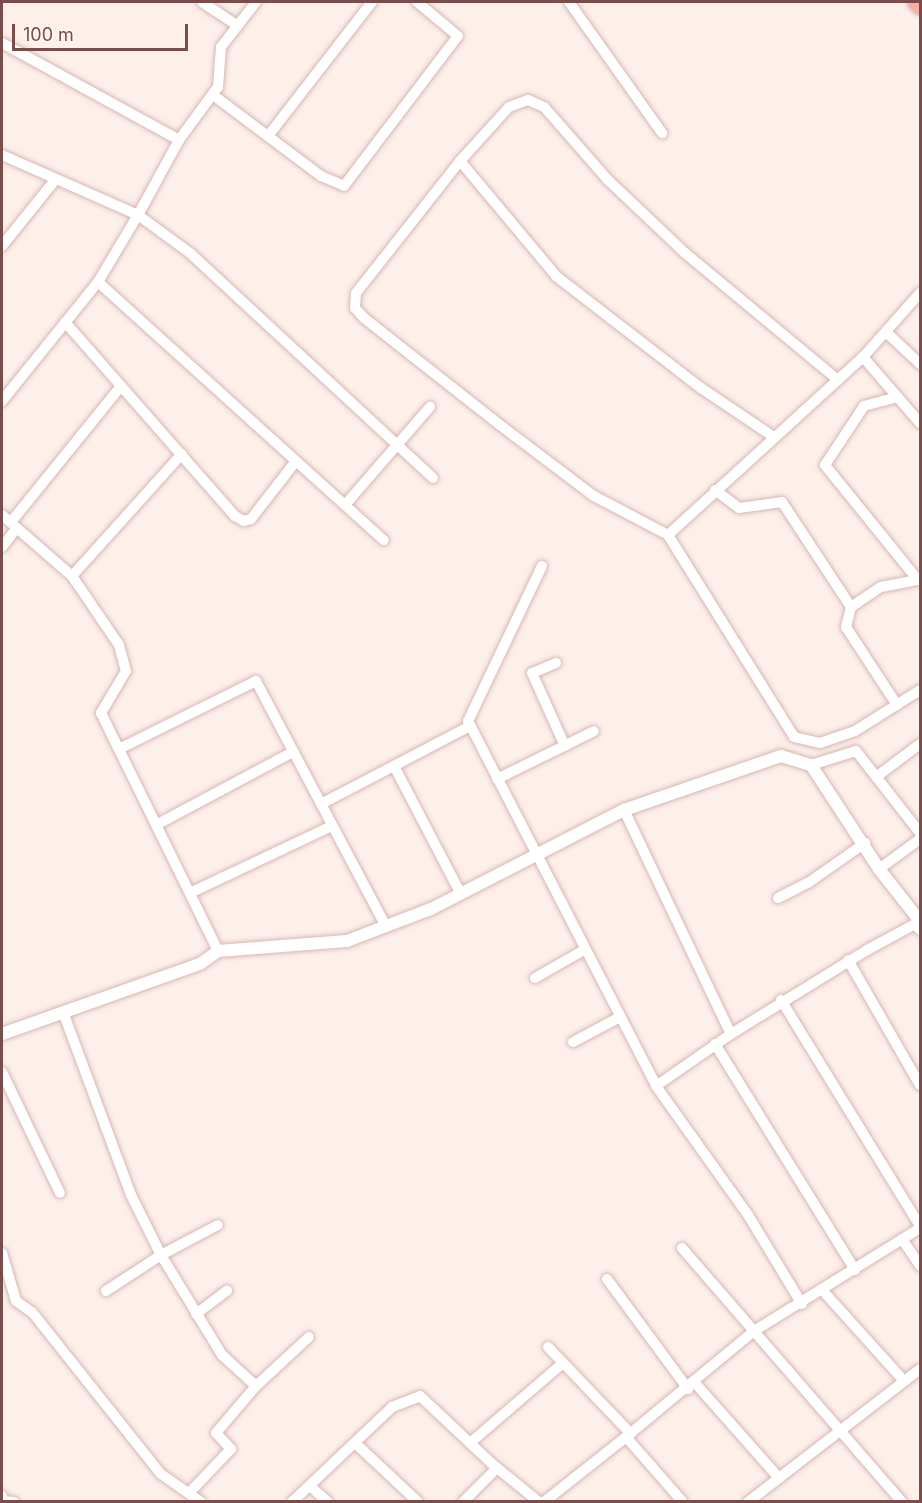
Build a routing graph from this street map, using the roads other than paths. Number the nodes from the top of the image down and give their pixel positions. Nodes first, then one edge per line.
1 (202, 2) edge
2 (256, 2) edge
3 (372, 2) edge
4 (417, 2) edge
5 (569, 2) edge
6 (916, 2) edge
7 (921, 6) edge
8 (238, 26) junction
9 (2, 43) edge
10 (213, 95) junction
11 (662, 133) dead end
12 (268, 136) junction
13 (179, 140) junction
14 (2, 155) edge
15 (460, 161) junction
16 (55, 180) junction
17 (138, 215) junction
18 (2, 246) edge
19 (98, 282) junction
20 (921, 293) edge
21 (65, 322) junction
22 (886, 332) junction
23 (863, 357) junction
24 (921, 364) edge
25 (837, 380) junction
26 (122, 386) junction
27 (898, 397) junction
28 (2, 401) edge
29 (430, 407) dead end
30 (921, 423) edge
31 (774, 437) junction
32 (398, 443) junction
33 (182, 454) junction
34 (296, 461) junction
35 (433, 478) dead end
36 (715, 490) junction
37 (345, 505) junction
38 (10, 522) edge
39 (668, 535) junction
40 (384, 540) dead end
41 (2, 547) edge
42 (542, 566) dead end
43 (72, 576) junction
44 (919, 582) edge
45 (851, 607) junction
46 (556, 663) dead end
47 (921, 690) edge
48 (897, 705) junction
49 (470, 726) junction
50 (594, 731) dead end
51 (921, 744) edge
52 (565, 746) junction
53 (119, 749) junction
54 (293, 752) junction
55 (394, 765) junction
56 (811, 765) junction
57 (876, 777) junction
58 (497, 780) junction
59 (321, 804) junction
60 (624, 810) junction
61 (156, 825) junction
62 (332, 826) junction
63 (921, 833) edge
64 (921, 839) edge
65 (865, 843) junction
66 (535, 856) junction
67 (879, 869) junction
68 (190, 893) junction
69 (461, 894) junction
70 (778, 898) dead end
71 (921, 915) edge
72 (386, 927) junction
73 (921, 930) edge
74 (585, 950) junction
75 (218, 951) junction
76 (848, 960) junction
77 (535, 978) dead end
78 (781, 1000) junction
79 (63, 1012) junction
80 (620, 1017) junction
81 (3, 1030) edge
82 (731, 1034) junction
83 (573, 1042) dead end
84 (715, 1044) junction
85 (2, 1072) edge
86 (921, 1085) edge
87 (656, 1086) junction
88 (60, 1193) dead end
89 (218, 1225) dead end
90 (921, 1227) edge
91 (902, 1239) junction
92 (682, 1248) dead end
93 (2, 1253) edge
94 (161, 1255) junction
95 (921, 1266) edge
96 (855, 1270) junction
97 (607, 1279) dead end
98 (106, 1291) dead end
99 (227, 1291) dead end
100 (822, 1291) junction
101 (802, 1304) junction
102 (196, 1314) junction
103 (754, 1331) junction
104 (309, 1337) dead end
105 (548, 1347) dead end
106 (563, 1363) junction
107 (921, 1369) edge
108 (903, 1380) junction
109 (256, 1386) junction
110 (691, 1386) junction
111 (839, 1430) junction
112 (628, 1436) junction
113 (355, 1443) junction
114 (471, 1443) junction
115 (497, 1468) junction
116 (779, 1478) junction
117 (310, 1486) junction
118 (190, 1491) junction
119 (2, 1496) edge
120 (764, 1497) edge
121 (2, 1501) edge
122 (14, 1502) edge
123 (201, 1502) edge
124 (292, 1502) edge
125 (328, 1502) edge
126 (418, 1502) edge
127 (463, 1502) edge
128 (539, 1502) edge
129 (544, 1502) edge
130 (682, 1502) edge
131 (748, 1502) edge
132 (902, 1502) edge

1 - 8 street
2 - 8 street
3 - 12 street
4 - 12 street
5 - 11 street
6 - 7 highway
8 - 10 street
9 - 13 street
10 - 12 street
10 - 13 street
13 - 17 street
14 - 16 street
15 - 25 street
15 - 31 street
15 - 39 street
16 - 17 street
16 - 18 street
17 - 19 street
17 - 32 street
19 - 21 street
19 - 34 street
20 - 22 street
21 - 26 street
21 - 28 street
22 - 23 street
22 - 24 street
23 - 25 street
23 - 27 street
25 - 31 street
26 - 33 street
26 - 38 street
27 - 30 street
27 - 44 street
29 - 32 street
31 - 36 street
32 - 35 street
32 - 37 street
33 - 34 street
33 - 43 street
34 - 37 street
36 - 39 street
36 - 45 street
37 - 40 street
38 - 41 street
38 - 43 street
39 - 48 street
42 - 49 street
43 - 53 street
44 - 45 street
45 - 48 street
46 - 52 street
47 - 48 street
49 - 55 street
49 - 58 street
50 - 52 street
51 - 57 street
52 - 58 street
53 - 54 street
53 - 61 street
54 - 59 street
54 - 61 street
55 - 59 street
55 - 69 street
56 - 57 street
56 - 60 street
56 - 65 street
57 - 63 street
58 - 66 street
59 - 62 street
60 - 66 street
60 - 82 street
61 - 68 street
62 - 68 street
62 - 72 street
64 - 67 street
65 - 67 street
65 - 70 street
66 - 69 street
66 - 74 street
67 - 71 street
68 - 75 street
69 - 72 street
72 - 75 street
73 - 76 street
74 - 77 street
74 - 80 street
75 - 79 street
76 - 78 street
76 - 86 street
78 - 82 street
78 - 90 street
79 - 81 street
79 - 94 street
80 - 83 street
80 - 87 street
82 - 84 street
84 - 87 street
84 - 96 street
85 - 88 street
87 - 101 street
89 - 94 street
90 - 91 street
91 - 95 street
91 - 96 street
92 - 103 street
93 - 118 street
94 - 98 street
94 - 102 street
96 - 100 street
97 - 110 street
99 - 102 street
100 - 101 street
100 - 108 street
101 - 103 street
102 - 109 street
103 - 110 street
103 - 111 street
104 - 109 street
105 - 106 street
106 - 112 street
106 - 114 street
107 - 108 street
108 - 111 street
109 - 118 street
110 - 112 street
110 - 116 street
111 - 116 street
111 - 132 street
112 - 129 street
112 - 130 street
113 - 114 street
113 - 117 street
113 - 126 street
114 - 115 street
115 - 127 street
115 - 128 street
116 - 120 street
117 - 124 street
117 - 125 street
118 - 123 street
119 - 121 street
120 - 131 street
121 - 122 street

